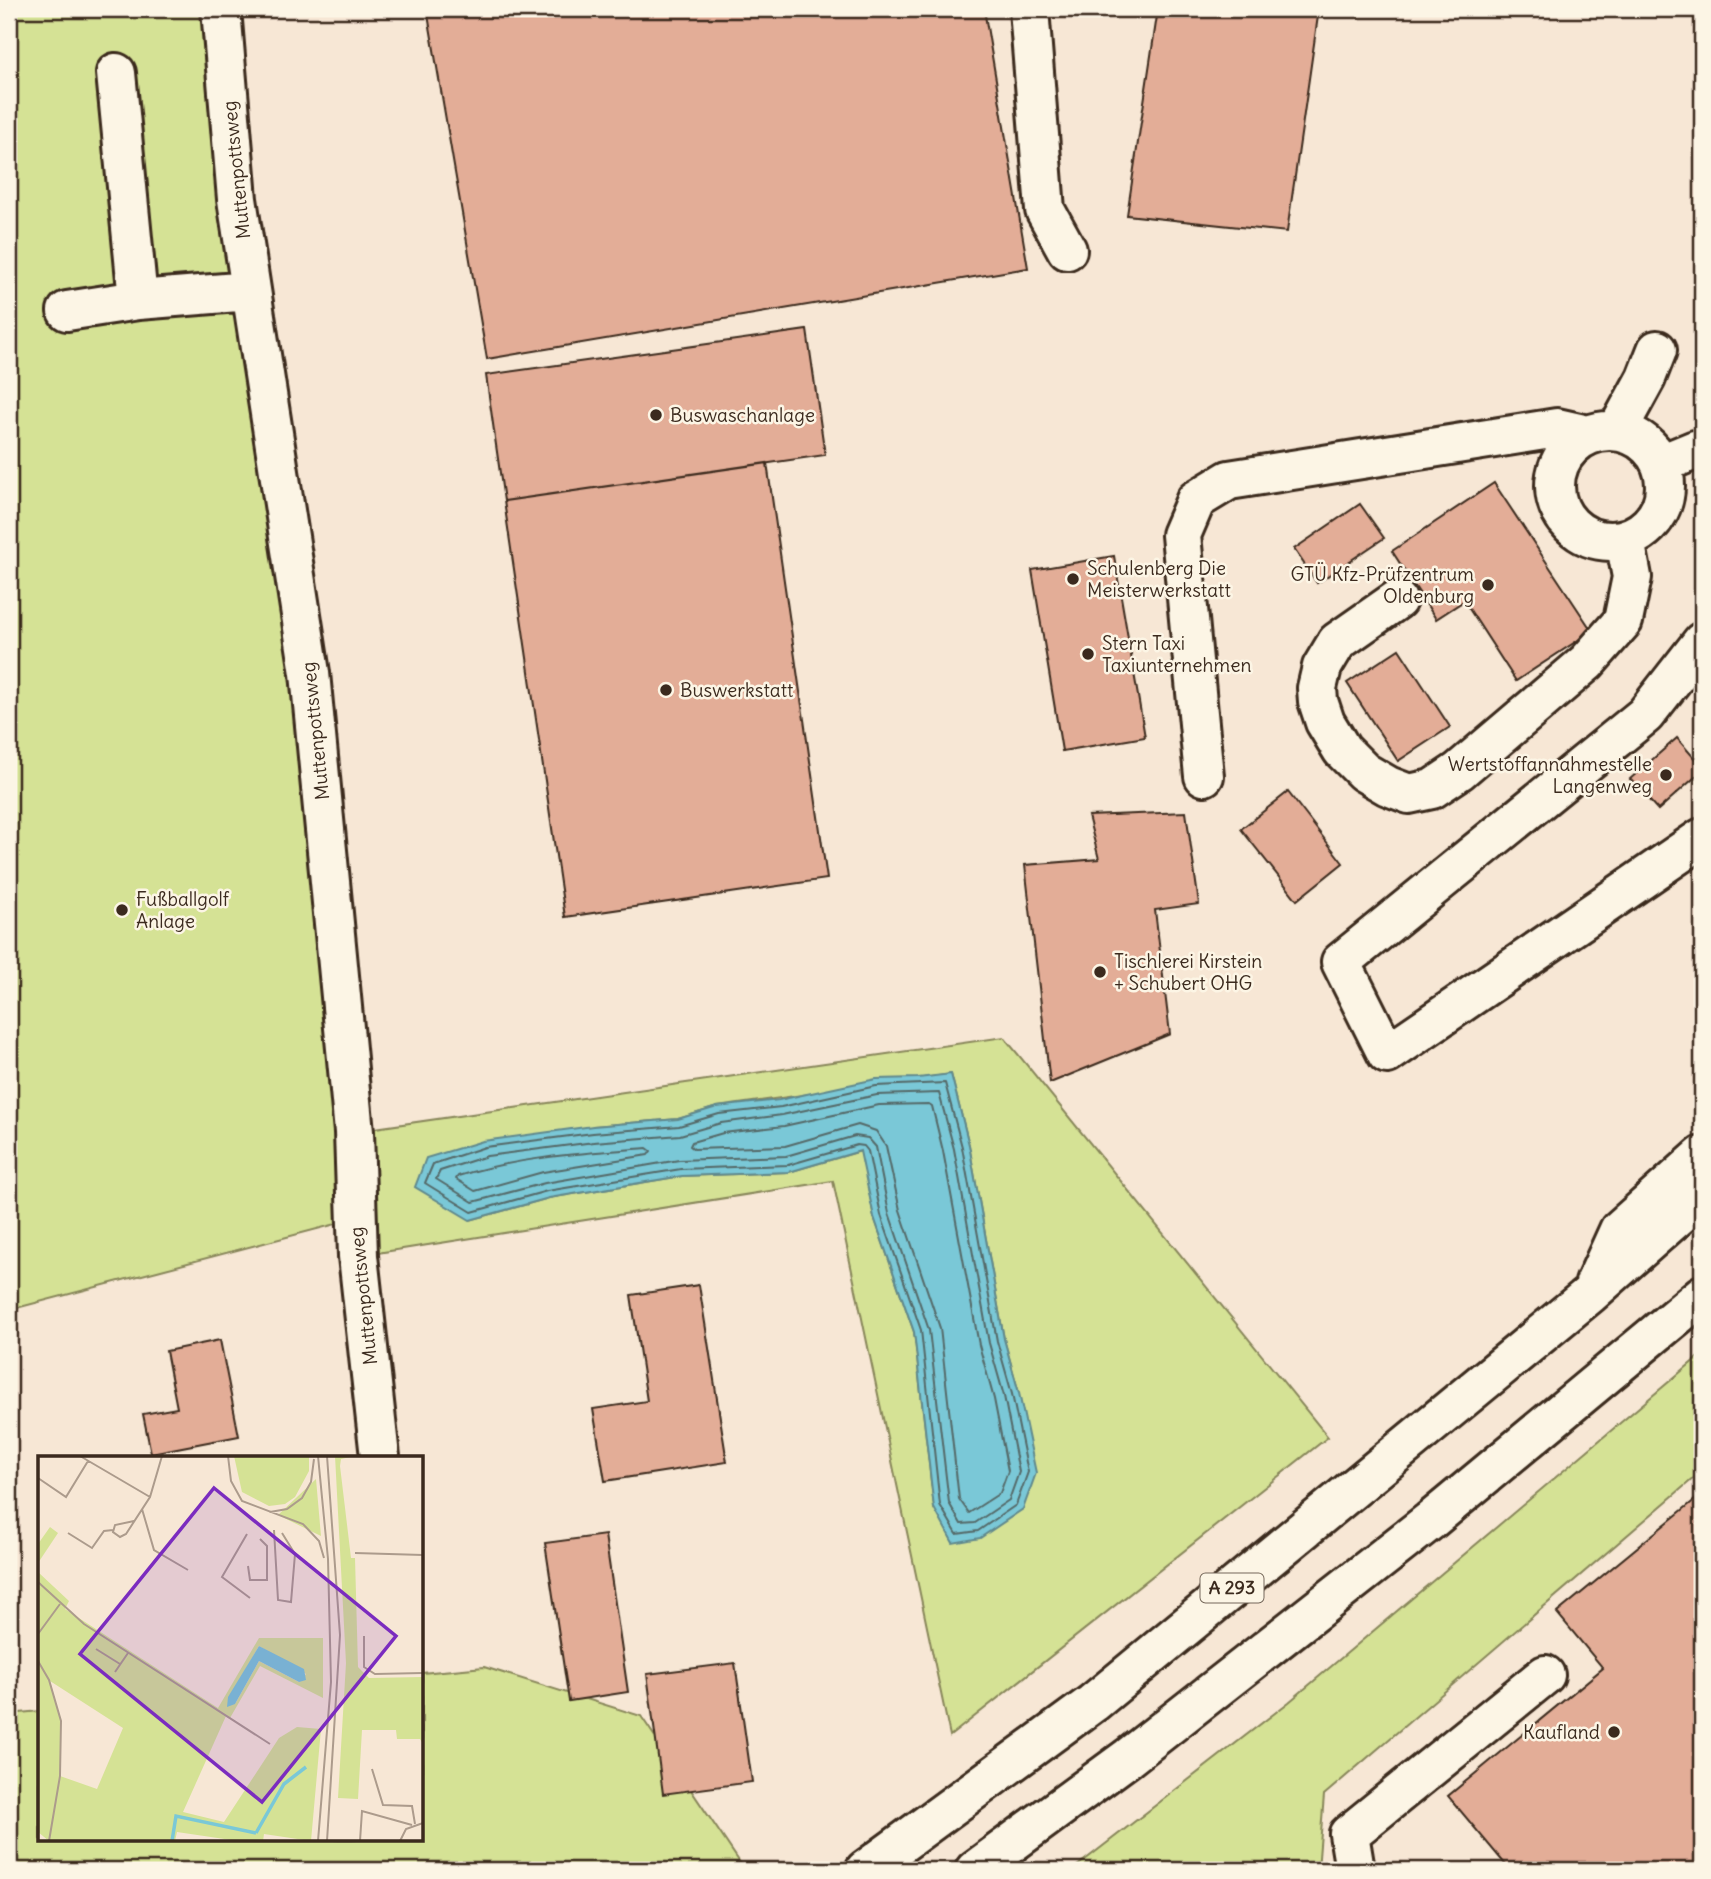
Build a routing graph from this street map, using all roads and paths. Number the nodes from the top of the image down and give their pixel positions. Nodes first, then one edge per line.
1 (221, 9) edge
2 (1029, 9) edge
3 (116, 73) dead end
4 (1067, 250) dead end
5 (250, 291) junction
6 (138, 300) junction
7 (67, 311) dead end
8 (1657, 350) dead end
9 (1603, 433) junction
10 (1626, 540) junction
11 (1397, 600) dead end
12 (1702, 642) edge
13 (1204, 776) dead end
14 (1702, 838) edge
15 (1702, 1156) edge
16 (1702, 1195) edge
17 (1590, 1294) junction
18 (1702, 1295) edge
19 (380, 1456) edge
20 (1545, 1675) dead end
21 (866, 1870) edge
22 (975, 1870) edge
23 (1355, 1870) edge

1 - 5 main road, Muttenpottsweg
2 - 4 main road
3 - 6 main road
5 - 6 main road
5 - 19 main road, Muttenpottsweg
6 - 7 main road
8 - 9 main road
9 - 10 main road
9 - 10 main road
9 - 13 main road
10 - 11 main road
12 - 14 main road
15 - 17 main road
16 - 17 main road, A 293
17 - 21 main road, A 293
18 - 22 main road
20 - 23 main road

